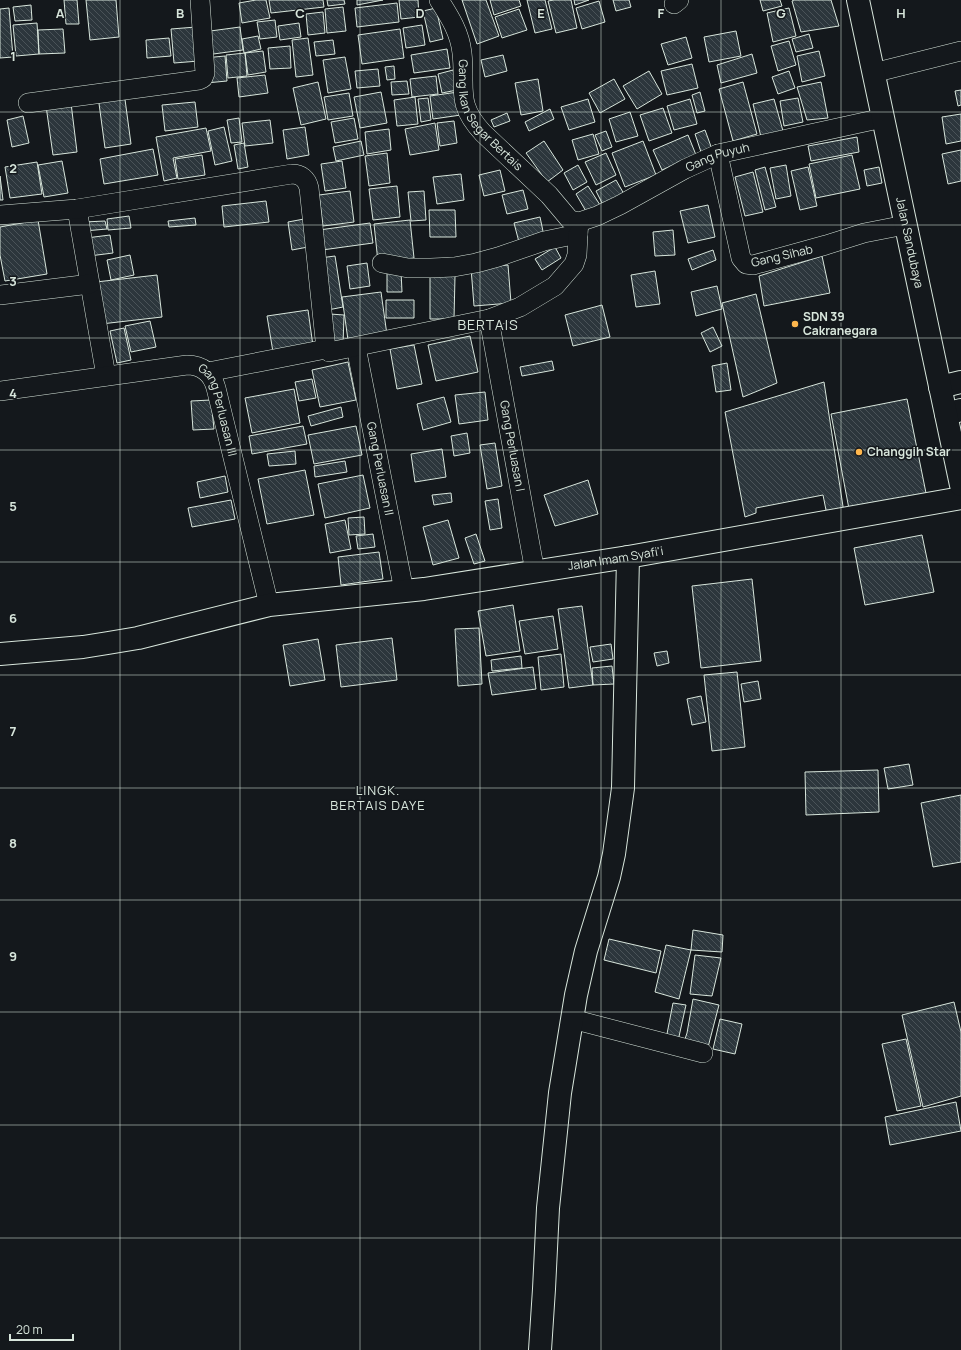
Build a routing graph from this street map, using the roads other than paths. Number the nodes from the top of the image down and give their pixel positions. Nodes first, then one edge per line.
1 (200, 0) edge
2 (439, 0) edge
3 (858, 0) edge
4 (961, 52) edge
5 (873, 73) junction
6 (28, 103) dead end
7 (883, 118) junction
8 (718, 154) junction
9 (77, 209) junction
10 (0, 215) edge
11 (574, 224) junction
12 (905, 225) junction
13 (382, 263) dead end
14 (90, 284) junction
15 (0, 295) edge
16 (489, 320) junction
17 (356, 347) junction
18 (326, 349) junction
19 (208, 372) junction
20 (106, 376) junction
21 (951, 385) edge
22 (0, 392) edge
23 (954, 412) edge
24 (961, 485) edge
25 (961, 498) edge
26 (628, 557) junction
27 (535, 572) junction
28 (404, 591) junction
29 (269, 605) junction
30 (0, 654) edge
31 (572, 1019) junction
32 (703, 1053) dead end
33 (540, 1350) edge

1 - 6 street
2 - 11 street, Gang Ikan Segar Bertais
3 - 5 main road, Jalan Sandubaya
4 - 5 street
5 - 7 main road, Jalan Sandubaya
7 - 8 street, Gang Puyuh
7 - 12 main road, Jalan Sandubaya
8 - 11 street, Gang Puyuh
8 - 12 street, Gang Sihab
9 - 10 street
9 - 14 street
9 - 18 street
11 - 13 street, Gang Puyuh
11 - 16 street
12 - 21 main road, Jalan Sandubaya
14 - 15 street
14 - 20 street
16 - 17 street
16 - 27 street, Gang Perluasan I
17 - 18 street
17 - 28 street, Gang Perluasan II
18 - 19 street
19 - 20 street, Gang Perluasan III
19 - 29 street, Gang Perluasan III
20 - 22 street, Gang Perluasan III
21 - 23 main road, Jalan Sandubaya
23 - 24 main road, Jalan Sandubaya
25 - 26 main road, Jalan Imam Syafi'i
26 - 27 main road, Jalan Imam Syafi'i
26 - 31 main road
27 - 28 main road, Jalan Imam Syafi'i
28 - 29 main road, Jalan Imam Syafi'i
29 - 30 main road, Jalan Imam Syafi'i
31 - 32 street
31 - 33 main road

